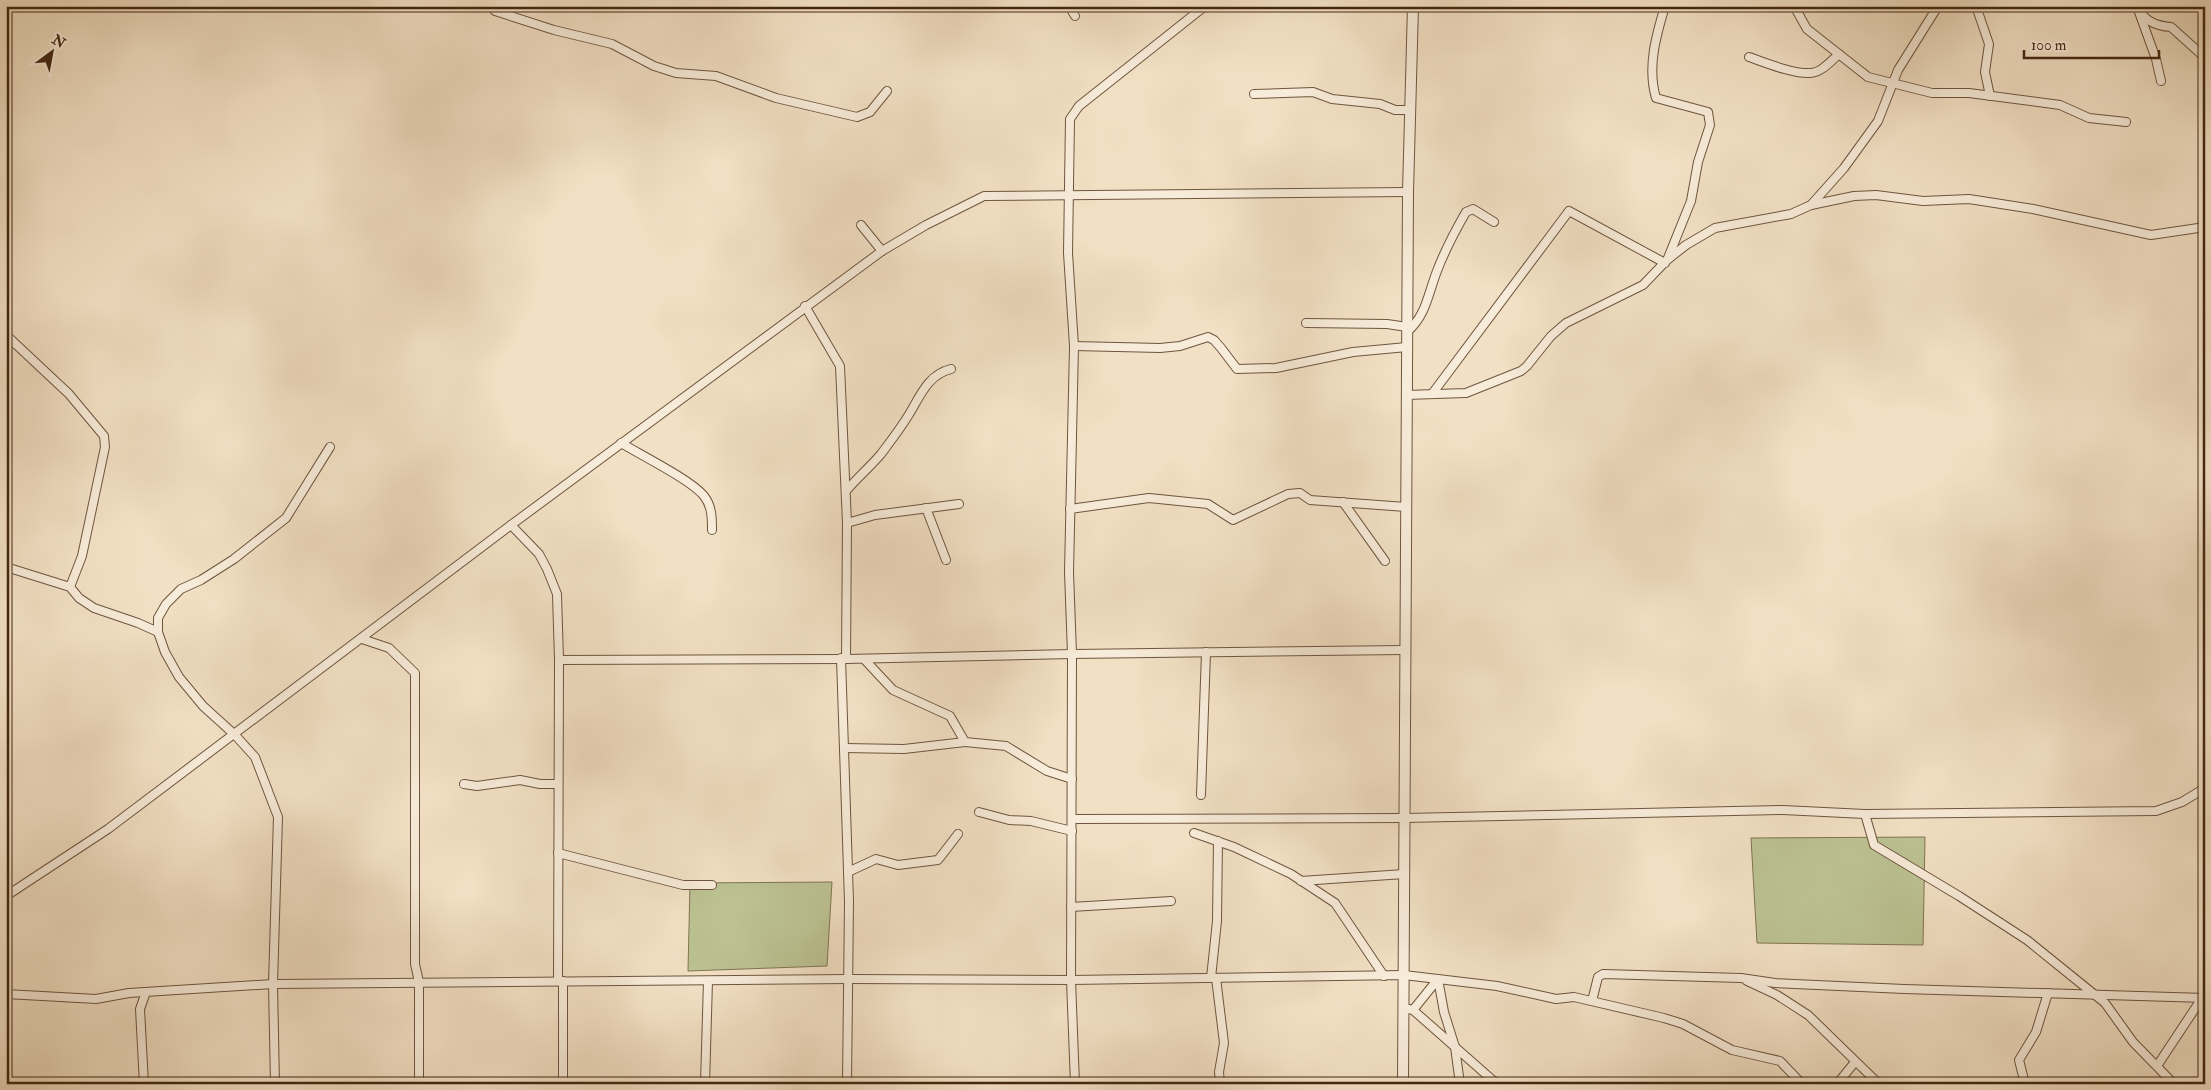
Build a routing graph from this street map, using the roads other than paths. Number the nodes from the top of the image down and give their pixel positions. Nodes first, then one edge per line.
1 (490, 6) edge
2 (1069, 6) edge
3 (1205, 6) edge
4 (1413, 6) edge
5 (1665, 6) edge
6 (1794, 6) edge
7 (1938, 6) edge
8 (1976, 6) edge
9 (2137, 9) edge
10 (1075, 16) dead end
11 (1839, 54) junction
12 (2201, 54) dead end
13 (1749, 58) dead end
14 (2161, 81) dead end
15 (1893, 82) junction
16 (887, 91) dead end
17 (1254, 94) dead end
18 (1990, 96) junction
19 (1410, 110) junction
20 (2126, 122) dead end
21 (1408, 192) junction
22 (1069, 195) junction
23 (1811, 205) junction
24 (1494, 222) dead end
25 (861, 225) dead end
26 (2205, 227) edge
27 (882, 251) junction
28 (1666, 261) junction
29 (805, 306) junction
30 (1306, 323) dead end
31 (1407, 329) junction
32 (6, 335) edge
33 (1074, 346) junction
34 (1407, 347) junction
35 (951, 369) dead end
36 (1432, 394) junction
37 (1406, 395) junction
38 (621, 443) junction
39 (330, 447) dead end
40 (846, 491) junction
41 (1343, 502) junction
42 (959, 504) dead end
43 (1406, 507) junction
44 (926, 508) junction
45 (1070, 509) junction
46 (847, 523) junction
47 (511, 525) junction
48 (712, 530) dead end
49 (946, 560) dead end
50 (1385, 561) dead end
51 (6, 567) edge
52 (70, 587) junction
53 (158, 632) junction
54 (362, 640) junction
55 (1404, 650) junction
56 (1206, 652) junction
57 (1072, 654) junction
58 (844, 659) junction
59 (864, 659) junction
60 (559, 660) junction
61 (235, 734) junction
62 (965, 742) junction
63 (844, 748) junction
64 (1072, 779) junction
65 (464, 784) dead end
66 (558, 784) junction
67 (2205, 788) edge
68 (1201, 795) dead end
69 (980, 812) dead end
70 (1865, 814) junction
71 (1404, 818) junction
72 (1072, 819) junction
73 (1072, 831) junction
74 (1194, 833) dead end
75 (958, 834) dead end
76 (1218, 841) junction
77 (558, 853) junction
78 (848, 872) junction
79 (1404, 874) junction
80 (1301, 881) junction
81 (712, 885) dead end
82 (6, 896) edge
83 (1171, 901) dead end
84 (1071, 907) junction
85 (1404, 975) junction
86 (1384, 976) junction
87 (1214, 978) junction
88 (1741, 978) junction
89 (849, 979) junction
90 (1438, 979) junction
91 (1071, 980) junction
92 (560, 981) junction
93 (708, 981) junction
94 (419, 982) junction
95 (273, 984) junction
96 (146, 992) junction
97 (2048, 992) junction
98 (6, 994) edge
99 (2093, 994) junction
100 (2203, 998) edge
101 (1592, 1001) junction
102 (1408, 1009) junction
103 (1455, 1047) junction
104 (1855, 1062) junction
105 (2157, 1066) junction
106 (144, 1084) edge
107 (276, 1084) edge
108 (418, 1084) edge
109 (562, 1084) edge
110 (705, 1084) edge
111 (847, 1084) edge
112 (1075, 1084) edge
113 (1220, 1084) edge
114 (1403, 1084) edge
115 (1460, 1084) edge
116 (1497, 1084) edge
117 (1802, 1084) edge
118 (1836, 1084) edge
119 (1879, 1084) edge
120 (2025, 1084) edge
121 (2174, 1084) edge

1 - 16 street
2 - 10 street
3 - 22 street
4 - 19 street
5 - 28 street
6 - 11 street
7 - 15 street
8 - 18 street
9 - 12 street
9 - 14 street
11 - 13 street
11 - 15 street
15 - 18 street
15 - 23 street
17 - 19 street
18 - 20 street
19 - 21 street
21 - 22 street
21 - 31 street
22 - 27 street
22 - 33 street
23 - 26 street
23 - 28 street
24 - 31 street
25 - 27 street
27 - 29 street
28 - 36 street
28 - 36 street
29 - 38 street
29 - 40 street
30 - 31 street
31 - 34 street
32 - 52 street
33 - 34 street
33 - 45 street
34 - 37 street
35 - 40 street
36 - 37 street
37 - 43 street
38 - 47 street
38 - 48 street
39 - 53 street
40 - 46 street
41 - 43 street
41 - 45 street
41 - 50 street
42 - 44 street
43 - 55 street
44 - 46 street
44 - 49 street
45 - 57 street
46 - 58 street
47 - 54 street
47 - 60 street
51 - 52 street
52 - 53 street
53 - 61 street
54 - 61 street
54 - 94 street
55 - 56 street
55 - 71 street
56 - 57 street
56 - 68 street
57 - 59 street
57 - 64 street
58 - 59 street
58 - 60 street
58 - 63 street
59 - 62 street
60 - 66 street
61 - 82 street
61 - 95 street
62 - 63 street
62 - 64 street
63 - 78 street
64 - 72 street
65 - 66 street
66 - 77 street
67 - 70 street
69 - 73 street
70 - 71 street
70 - 99 street
71 - 72 street
71 - 79 street
72 - 73 street
73 - 84 street
74 - 76 street
75 - 78 street
76 - 80 street
76 - 87 street
77 - 81 street
77 - 92 street
78 - 89 street
79 - 80 street
79 - 85 street
80 - 86 street
83 - 84 street
84 - 91 street
85 - 86 street
85 - 90 street
85 - 102 street
86 - 87 street
87 - 91 street
87 - 113 street
88 - 97 street
88 - 101 street
88 - 104 street
89 - 91 street
89 - 93 street
89 - 111 street
90 - 101 street
90 - 102 street
90 - 103 street
91 - 112 street
92 - 93 street
92 - 94 street
92 - 109 street
93 - 110 street
94 - 95 street
94 - 108 street
95 - 96 street
95 - 107 street
96 - 98 street
96 - 106 street
97 - 99 street
97 - 120 street
99 - 100 street
99 - 105 street
100 - 105 street
101 - 117 street
102 - 103 street
102 - 114 street
103 - 115 street
103 - 116 street
104 - 118 street
104 - 119 street
105 - 121 street

